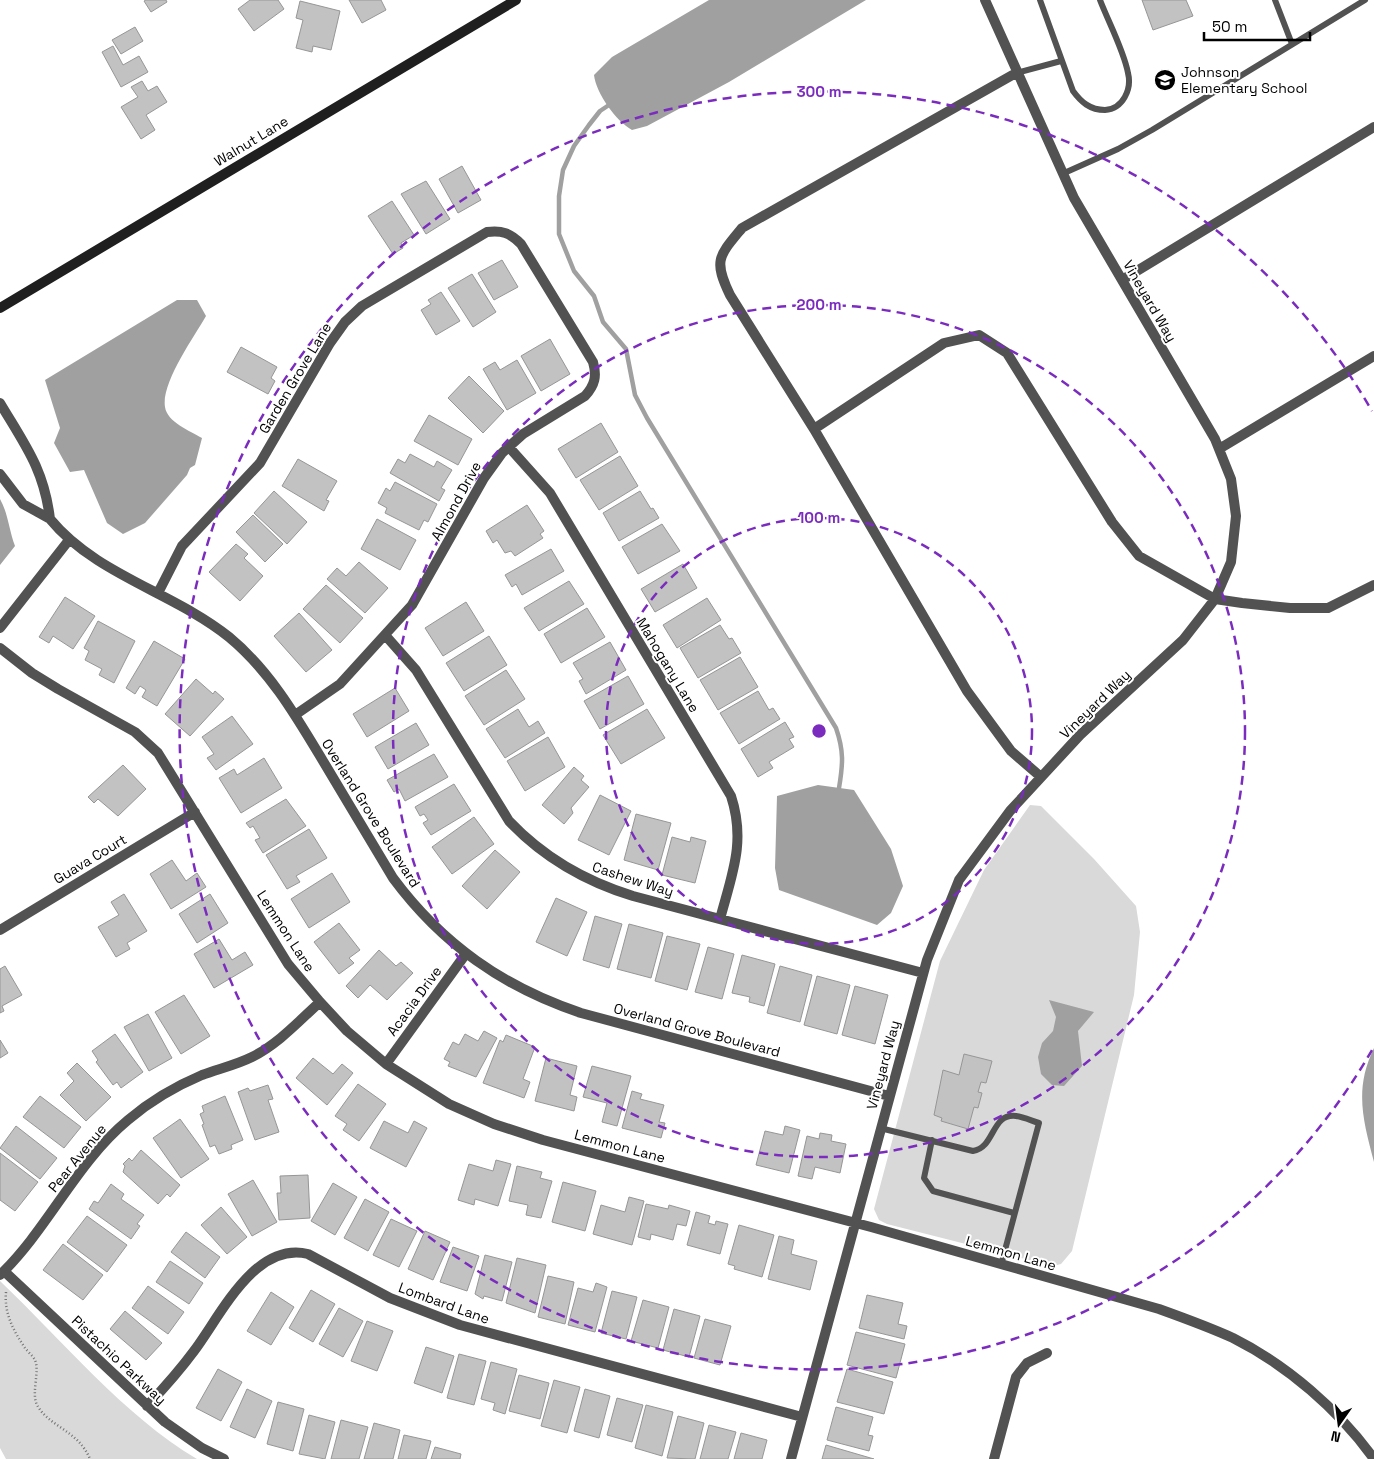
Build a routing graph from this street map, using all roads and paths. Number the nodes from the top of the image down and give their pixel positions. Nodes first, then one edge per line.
1 (516, 0) edge
2 (985, 0) edge
3 (1040, 0) edge
4 (1100, 0) edge
5 (1276, 0) edge
6 (1365, 0) edge
7 (1292, 44) junction
8 (1060, 61) junction
9 (1016, 73) junction
10 (1374, 128) edge
11 (1062, 174) junction
12 (1122, 280) junction
13 (556, 302) joint
14 (0, 308) edge
15 (1374, 356) edge
16 (0, 403) edge
17 (814, 429) junction
18 (508, 446) junction
19 (1219, 449) junction
20 (0, 474) edge
21 (50, 519) junction
22 (69, 540) junction
23 (1374, 585) edge
24 (158, 593) junction
25 (1215, 599) junction
26 (0, 628) edge
27 (385, 635) junction
28 (0, 648) edge
29 (295, 715) junction
30 (1041, 777) junction
31 (195, 812) junction
32 (720, 919) junction
33 (0, 930) edge
34 (465, 955) junction
35 (923, 973) junction
36 (320, 1002) junction
37 (386, 1064) junction
38 (889, 1096) junction
39 (880, 1128) junction
40 (932, 1140) junction
41 (1014, 1213) junction
42 (855, 1223) junction
43 (1001, 1265) junction
44 (2, 1273) edge
45 (6, 1292) dead end
46 (1047, 1353) dead end
47 (147, 1406) junction
48 (802, 1417) junction
49 (90, 1459) edge
50 (224, 1459) edge
51 (791, 1459) edge
52 (994, 1459) edge
53 (1374, 1459) edge

1 - 14 main road, Walnut Lane
2 - 9 street, Vineyard Way
3 - 8 lane
4 - 8 lane
5 - 7 lane
6 - 7 lane
7 - 11 lane
8 - 9 lane
9 - 11 street, Vineyard Way
9 - 17 street
10 - 12 street
11 - 12 street, Vineyard Way
12 - 19 street, Vineyard Way
13 - 18 street, Almond Drive
13 - 24 street, Garden Grove Lane
15 - 19 street
16 - 21 street
17 - 25 street
17 - 30 street
18 - 27 street, Almond Drive
18 - 32 street, Mahogany Lane
19 - 25 street, Vineyard Way
20 - 21 street, Overland Grove Boulevard
21 - 22 street, Overland Grove Boulevard
22 - 24 street, Overland Grove Boulevard
22 - 26 street
23 - 25 street
24 - 29 street, Overland Grove Boulevard
25 - 30 street, Vineyard Way
27 - 29 street, Almond Drive
27 - 32 street, Cashew Way
28 - 31 street, Lemmon Lane
29 - 34 street, Overland Grove Boulevard
30 - 35 street, Vineyard Way
31 - 33 street, Guava Court
31 - 36 street, Lemmon Lane
32 - 35 street, Cashew Way
34 - 37 street, Acacia Drive
34 - 38 street, Overland Grove Boulevard
35 - 38 street, Vineyard Way
36 - 37 street, Lemmon Lane
36 - 44 street, Pear Avenue
37 - 42 street, Lemmon Lane
38 - 39 street, Vineyard Way
39 - 40 lane
39 - 42 street, Vineyard Way
40 - 41 lane
40 - 41 lane
41 - 43 lane
42 - 43 street, Lemmon Lane
42 - 48 street, Vineyard Way
43 - 53 street, Lemmon Lane
44 - 47 street, Pistachio Parkway
45 - 49 path
46 - 52 street
47 - 48 street, Lombard Lane
47 - 50 street, Pistachio Parkway
48 - 51 street, Vineyard Way

